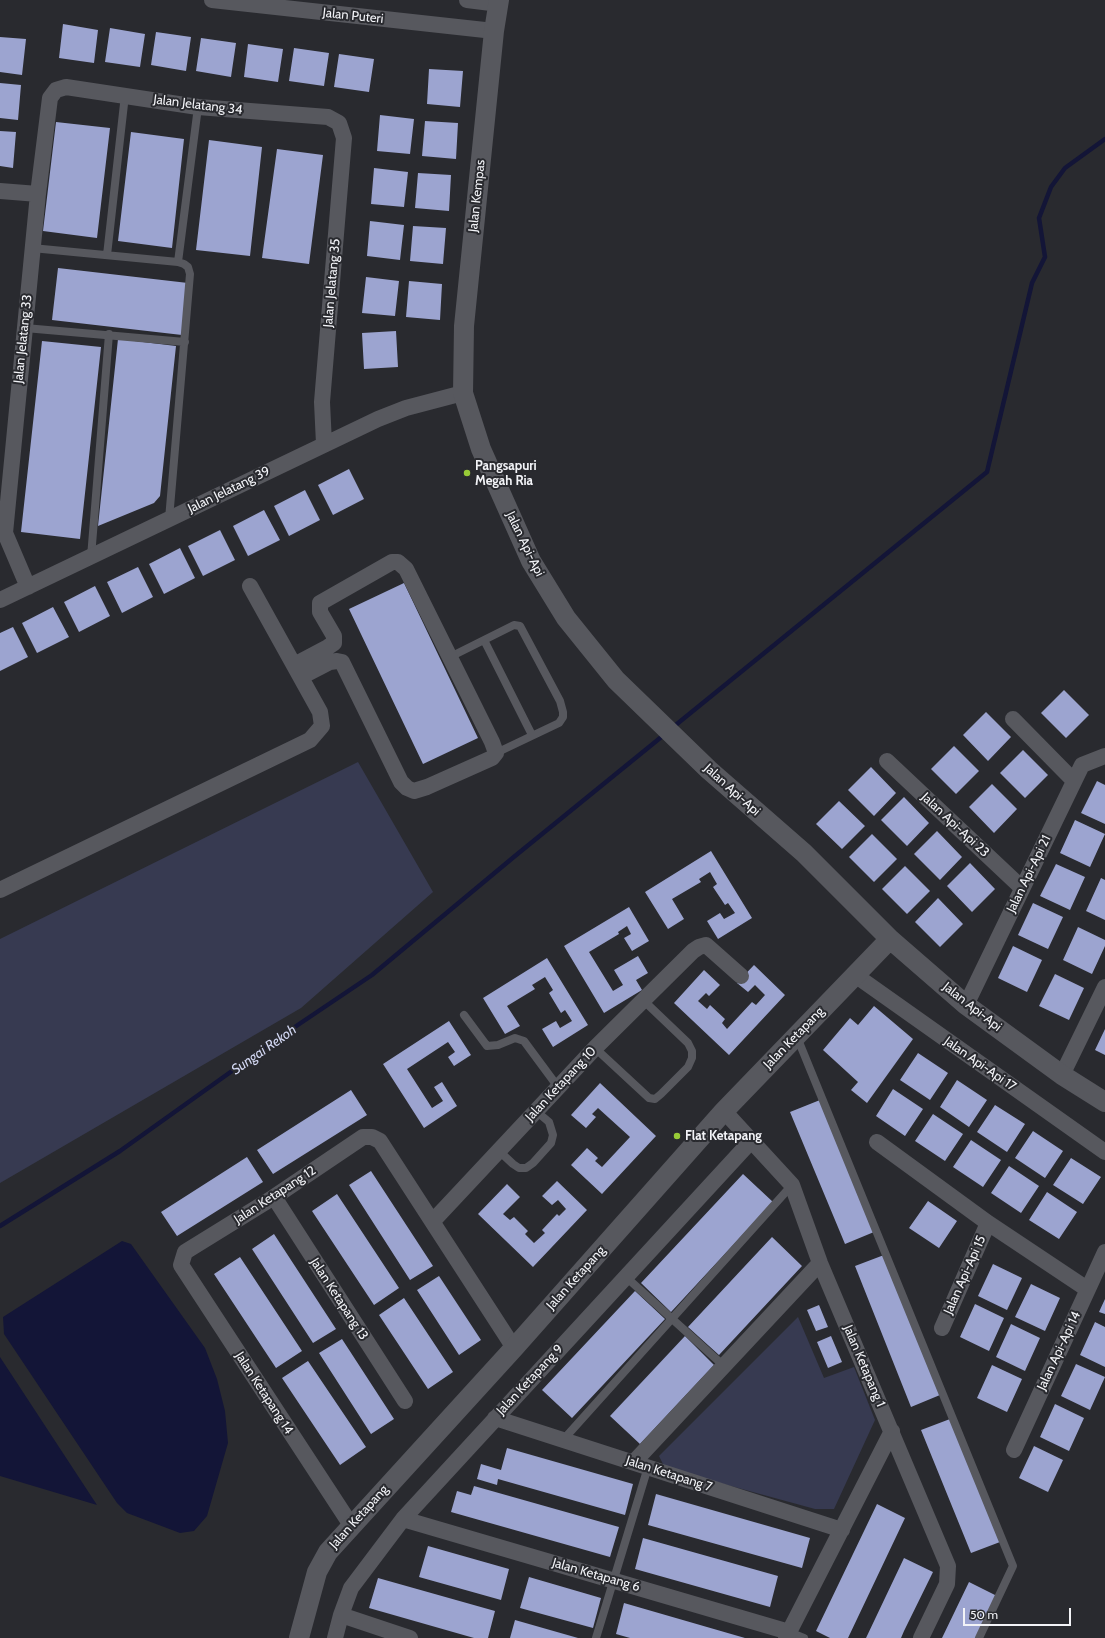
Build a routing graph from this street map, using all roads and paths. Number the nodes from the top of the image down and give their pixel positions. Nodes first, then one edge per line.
1 (212, 0) edge
2 (467, 0) edge
3 (499, 2) edge
4 (494, 31) junction
5 (56, 90) joint
6 (125, 95) junction
7 (198, 107) junction
8 (339, 123) joint
9 (0, 191) edge
10 (38, 194) junction
11 (32, 248) junction
12 (107, 255) junction
13 (178, 262) junction
14 (25, 328) junction
15 (109, 334) junction
16 (185, 342) junction
17 (463, 394) junction
18 (324, 444) junction
19 (169, 519) junction
20 (91, 557) junction
21 (250, 586) dead end
22 (28, 587) junction
23 (0, 600) edge
24 (484, 640) junction
25 (450, 657) junction
26 (297, 671) junction
27 (1013, 719) dead end
28 (532, 736) junction
29 (496, 753) junction
30 (1105, 756) edge
31 (887, 761) dead end
32 (1074, 781) junction
33 (1022, 888) junction
34 (0, 890) edge
35 (890, 939) junction
36 (855, 975) junction
37 (741, 976) dead end
38 (1105, 987) edge
39 (643, 1000) junction
40 (966, 1006) junction
41 (464, 1015) dead end
42 (796, 1036) junction
43 (595, 1048) junction
44 (1062, 1075) junction
45 (558, 1087) junction
46 (1105, 1102) edge
47 (536, 1111) junction
48 (724, 1111) junction
49 (752, 1140) junction
50 (877, 1142) dead end
51 (499, 1151) junction
52 (1105, 1152) edge
53 (792, 1185) junction
54 (274, 1196) junction
55 (433, 1221) junction
56 (988, 1223) junction
57 (1105, 1252) edge
58 (181, 1259) joint
59 (820, 1263) junction
60 (626, 1277) junction
61 (1087, 1289) junction
62 (671, 1318) junction
63 (942, 1328) dead end
64 (514, 1348) junction
65 (724, 1366) junction
66 (404, 1401) dead end
67 (495, 1418) junction
68 (892, 1431) junction
69 (563, 1440) junction
70 (1014, 1450) dead end
71 (641, 1464) junction
72 (403, 1519) junction
73 (351, 1525) junction
74 (842, 1530) junction
75 (614, 1581) junction
76 (341, 1615) junction
77 (793, 1636) edge
78 (299, 1638) edge
79 (335, 1638) edge
80 (410, 1638) edge
81 (596, 1638) edge
82 (921, 1638) edge
83 (979, 1638) edge

1 - 4 street, Jalan Puteri
2 - 3 street
3 - 4 street, Jalan Kempas
4 - 17 street, Jalan Kempas
5 - 6 street, Jalan Jelatang 34
5 - 10 street, Jalan Jelatang 33
6 - 7 street, Jalan Jelatang 34
6 - 12 lane
7 - 8 street, Jalan Jelatang 34
7 - 13 lane
8 - 18 street, Jalan Jelatang 35
9 - 10 street
10 - 11 street, Jalan Jelatang 33
11 - 12 lane
11 - 14 street, Jalan Jelatang 33
12 - 13 lane
13 - 16 lane
14 - 15 lane
14 - 22 street, Jalan Jelatang 33
15 - 16 lane
15 - 20 lane
16 - 19 lane
17 - 18 street, Jalan Jelatang 39
17 - 35 street, Jalan Api-Api
18 - 19 street, Jalan Jelatang 39
19 - 20 street, Jalan Jelatang 39
20 - 22 street, Jalan Jelatang 39
21 - 26 street
22 - 23 street, Jalan Jelatang 39
24 - 25 lane
24 - 28 lane
24 - 28 lane
25 - 26 street
25 - 29 street
26 - 29 street
26 - 34 street
27 - 32 street
28 - 29 lane
30 - 32 street, Jalan Api-Api 21
31 - 33 street, Jalan Api-Api 23
32 - 33 street, Jalan Api-Api 21
33 - 40 street, Jalan Api-Api 21
35 - 36 street, Jalan Ketapang
35 - 40 street, Jalan Api-Api
36 - 42 street, Jalan Ketapang
36 - 52 street, Jalan Api-Api 17
37 - 39 street, Jalan Ketapang 10
38 - 44 street
39 - 43 street, Jalan Ketapang 10
39 - 43 lane
40 - 44 street, Jalan Api-Api
41 - 45 lane
42 - 48 street, Jalan Ketapang
42 - 83 lane
43 - 45 street, Jalan Ketapang 10
44 - 46 street, Jalan Api-Api
45 - 47 street, Jalan Ketapang 10
47 - 51 street, Jalan Ketapang 10
47 - 51 lane
48 - 49 street, Jalan Ketapang 1
48 - 64 street, Jalan Ketapang
49 - 53 street, Jalan Ketapang 1
49 - 60 street, Jalan Ketapang 9
50 - 56 street
51 - 55 street, Jalan Ketapang 10
53 - 59 street, Jalan Ketapang 1
53 - 62 lane
54 - 55 street, Jalan Ketapang 12
54 - 58 street, Jalan Ketapang 12
54 - 66 street, Jalan Ketapang 13
55 - 64 street
56 - 61 street
56 - 63 street, Jalan Api-Api 15
57 - 61 street, Jalan Api-Api 14
58 - 73 street, Jalan Ketapang 14
59 - 65 street
59 - 68 street, Jalan Ketapang 1
60 - 62 lane
60 - 67 street, Jalan Ketapang 9
61 - 70 street, Jalan Api-Api 14
62 - 65 lane
62 - 69 lane
64 - 73 street, Jalan Ketapang
65 - 71 street
67 - 69 street, Jalan Ketapang 7
67 - 72 street, Jalan Ketapang 9
68 - 74 street
68 - 82 street, Jalan Ketapang 1
69 - 71 street, Jalan Ketapang 7
71 - 74 street, Jalan Ketapang 7
71 - 75 lane
72 - 75 street, Jalan Ketapang 6
72 - 76 street, Jalan Ketapang 9
73 - 78 street, Jalan Ketapang
74 - 77 street
75 - 77 street, Jalan Ketapang 6
75 - 81 lane
76 - 79 street, Jalan Ketapang 9
76 - 80 street

